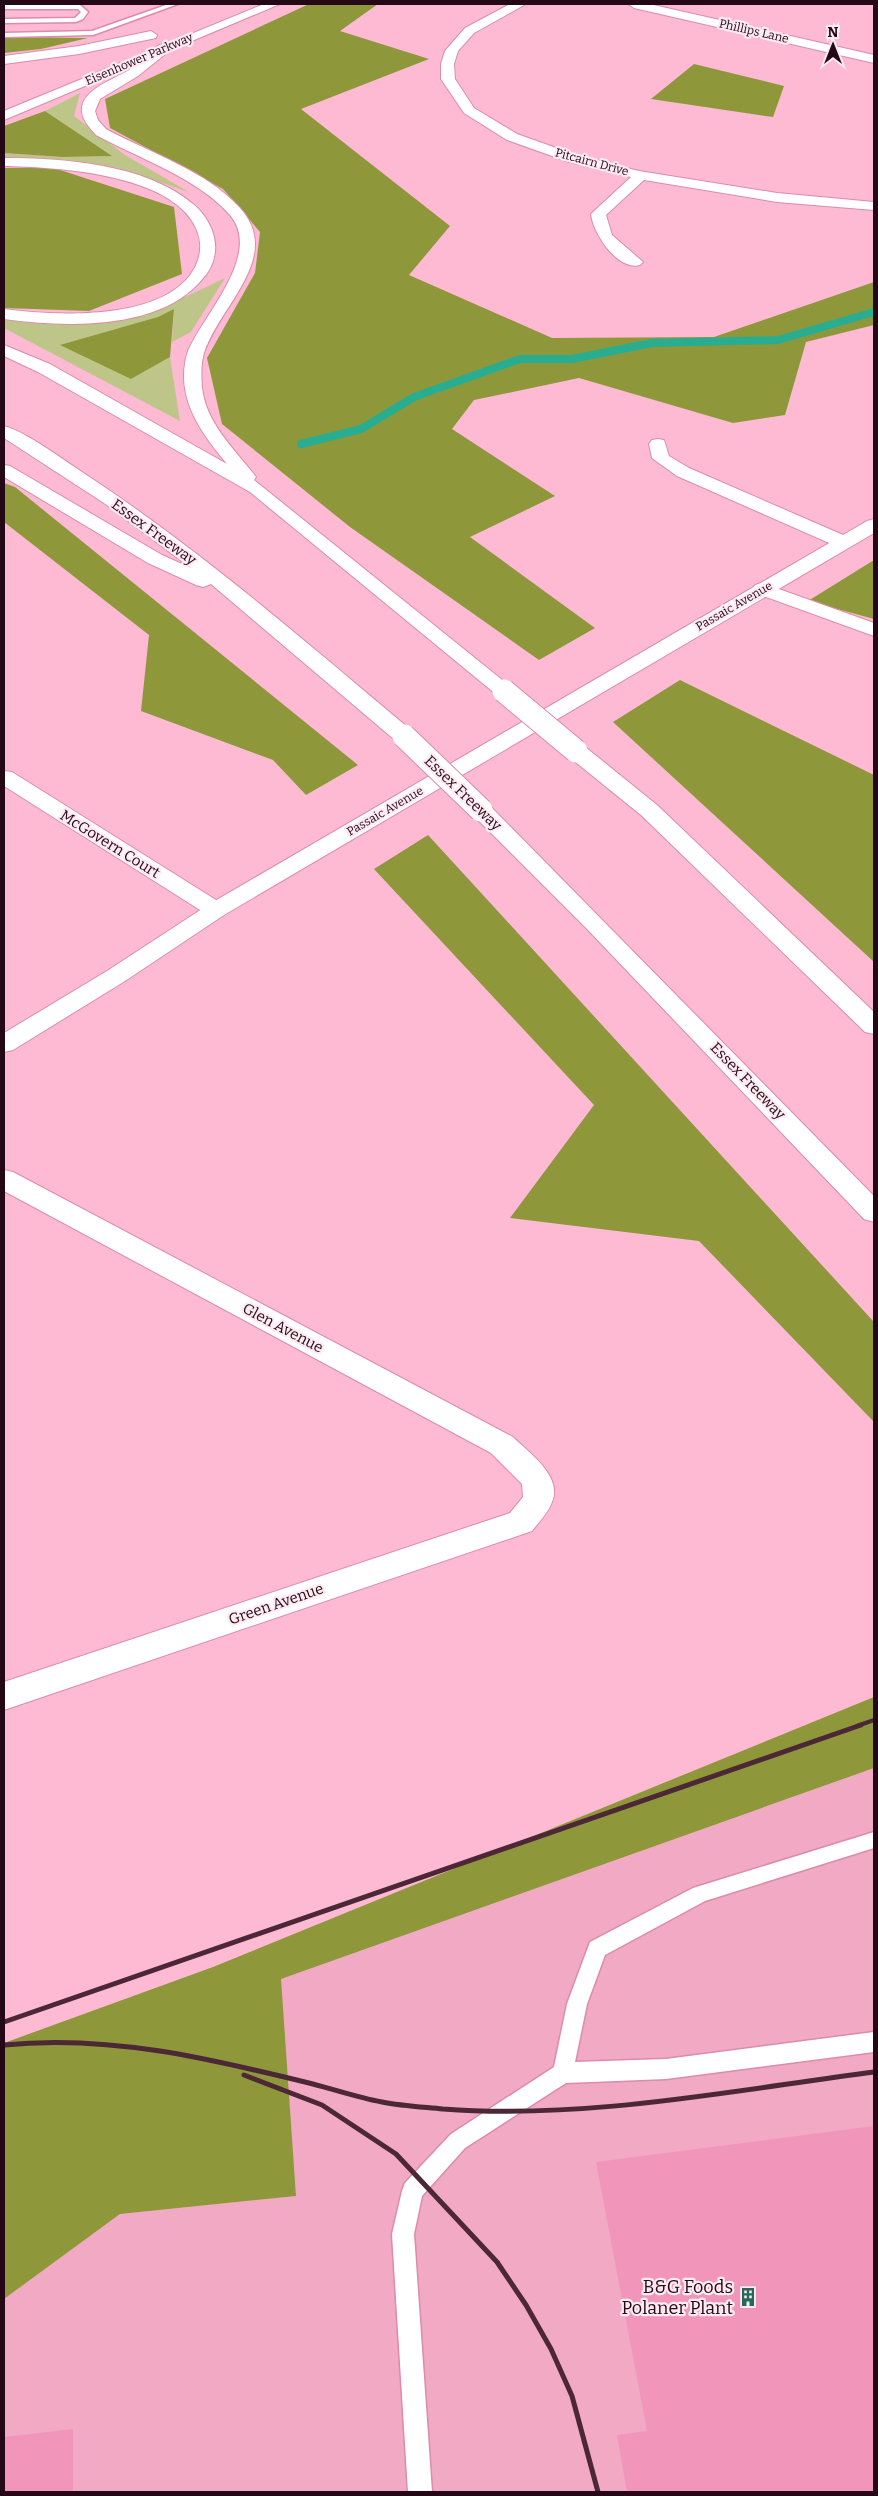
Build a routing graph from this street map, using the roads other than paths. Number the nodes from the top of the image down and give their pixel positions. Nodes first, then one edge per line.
1 (175, 4) edge
2 (274, 4) edge
3 (520, 4) edge
4 (634, 4) edge
5 (4, 7) edge
6 (4, 21) edge
7 (28, 21) junction
8 (167, 28) dead end
9 (4, 35) edge
10 (23, 35) junction
11 (151, 35) junction
12 (164, 48) junction
13 (874, 59) edge
14 (4, 60) edge
15 (86, 62) dead end
16 (4, 116) edge
17 (4, 162) edge
18 (642, 175) junction
19 (874, 206) edge
20 (635, 262) dead end
21 (4, 314) edge
22 (4, 350) edge
23 (4, 431) edge
24 (658, 444) dead end
25 (4, 470) edge
26 (256, 488) junction
27 (874, 525) edge
28 (843, 542) junction
29 (762, 589) junction
30 (248, 602) junction
31 (874, 630) edge
32 (4, 777) edge
33 (216, 910) junction
34 (874, 1026) edge
35 (4, 1044) edge
36 (4, 1178) edge
37 (874, 1212) edge
38 (538, 1500) joint
39 (4, 1696) edge
40 (874, 1840) edge
41 (874, 2042) edge
42 (563, 2073) junction
43 (420, 2492) edge

1 - 10 lane
2 - 12 main road, Eisenhower Parkway
3 - 18 main road, Pitcairn Drive
4 - 13 main road, Phillips Lane
5 - 7 lane
6 - 7 lane
7 - 10 lane
8 - 11 main road, Eisenhower Parkway
9 - 10 lane
11 - 14 main road
11 - 15 main road, Eisenhower Parkway
12 - 16 main road, Eisenhower Parkway
12 - 26 main road
17 - 21 main road
18 - 19 main road, Pitcairn Drive
18 - 20 main road
22 - 26 main road
23 - 30 main road, Essex Freeway
24 - 28 main road
25 - 30 main road
26 - 34 main road, bridge
27 - 28 main road, Passaic Avenue
28 - 29 main road, Passaic Avenue
29 - 31 main road
29 - 33 main road, Passaic Avenue
30 - 37 main road, Essex Freeway, bridge
32 - 33 main road, McGovern Court
33 - 35 main road, Passaic Avenue
36 - 38 main road, Glen Avenue
38 - 39 main road, Green Avenue
40 - 42 lane
41 - 42 lane
42 - 43 lane

